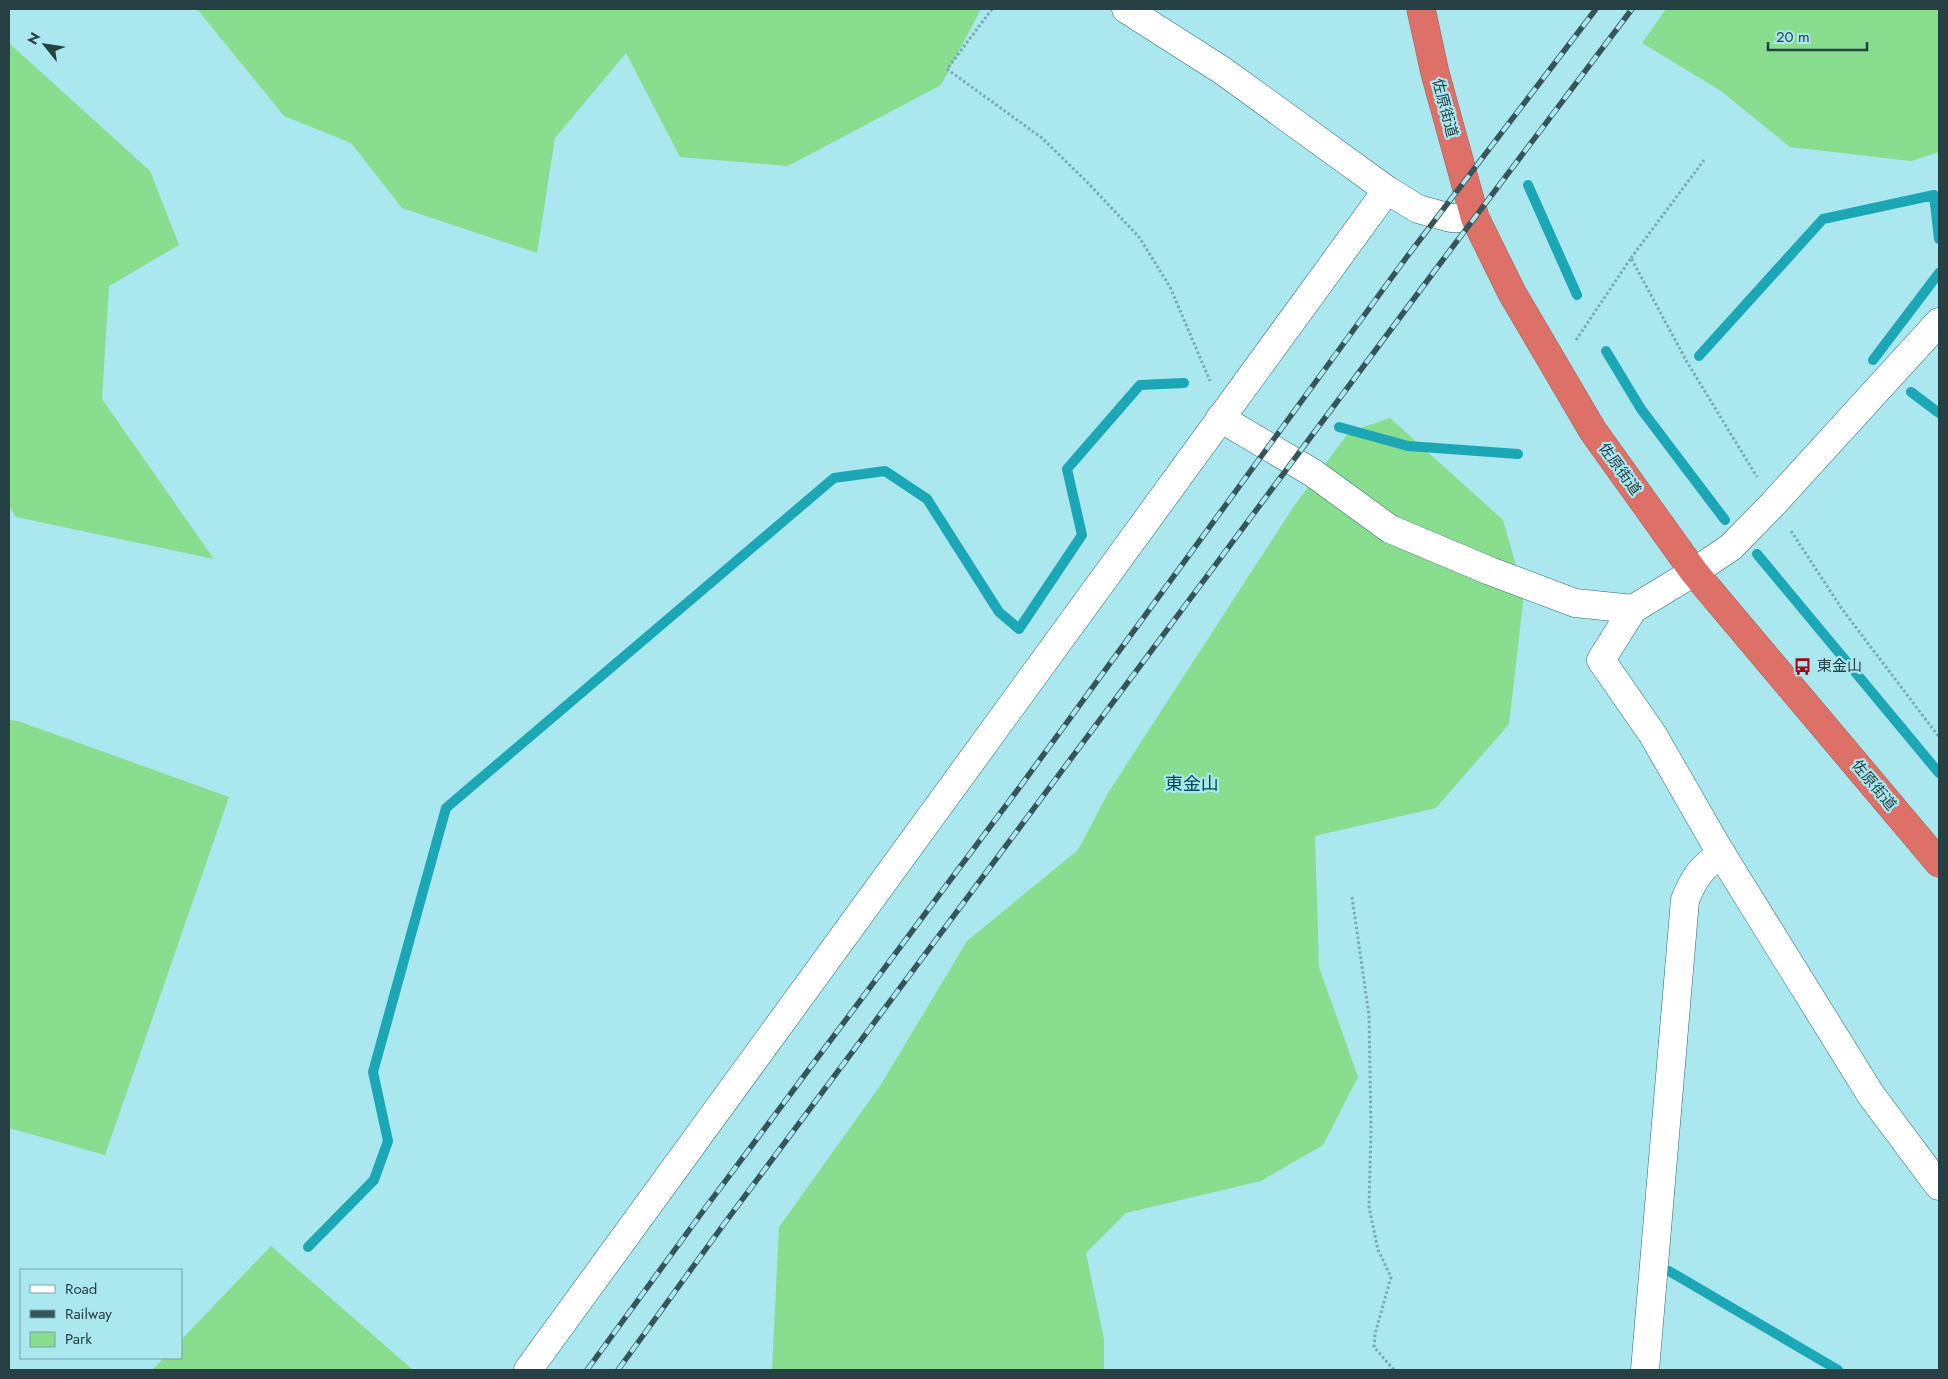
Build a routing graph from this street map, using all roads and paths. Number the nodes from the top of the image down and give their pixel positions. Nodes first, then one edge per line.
1 (992, 9) edge
2 (1126, 9) edge
3 (1421, 9) edge
4 (1704, 160) dead end
5 (1387, 190) junction
6 (1475, 218) junction
7 (1631, 258) junction
8 (1939, 322) edge
9 (1557, 372) junction
10 (1220, 418) junction
11 (1774, 504) junction
12 (1694, 572) junction
13 (1633, 609) junction
14 (1939, 737) edge
15 (1722, 854) junction
16 (1939, 863) edge
17 (1352, 897) dead end
18 (1939, 1186) edge
19 (528, 1370) edge
20 (1394, 1370) edge
21 (1645, 1370) edge

1 - 10 path
2 - 5 street
3 - 6 highway, 佐原街道
4 - 7 path
5 - 6 street
5 - 10 street
6 - 9 highway, 佐原街道
7 - 9 path
7 - 11 path
8 - 11 street
9 - 12 highway, 佐原街道
10 - 13 street
10 - 19 street
11 - 12 street
11 - 14 path
12 - 13 street
12 - 16 highway, 佐原街道
13 - 15 street
15 - 18 street
15 - 21 street
17 - 20 path

